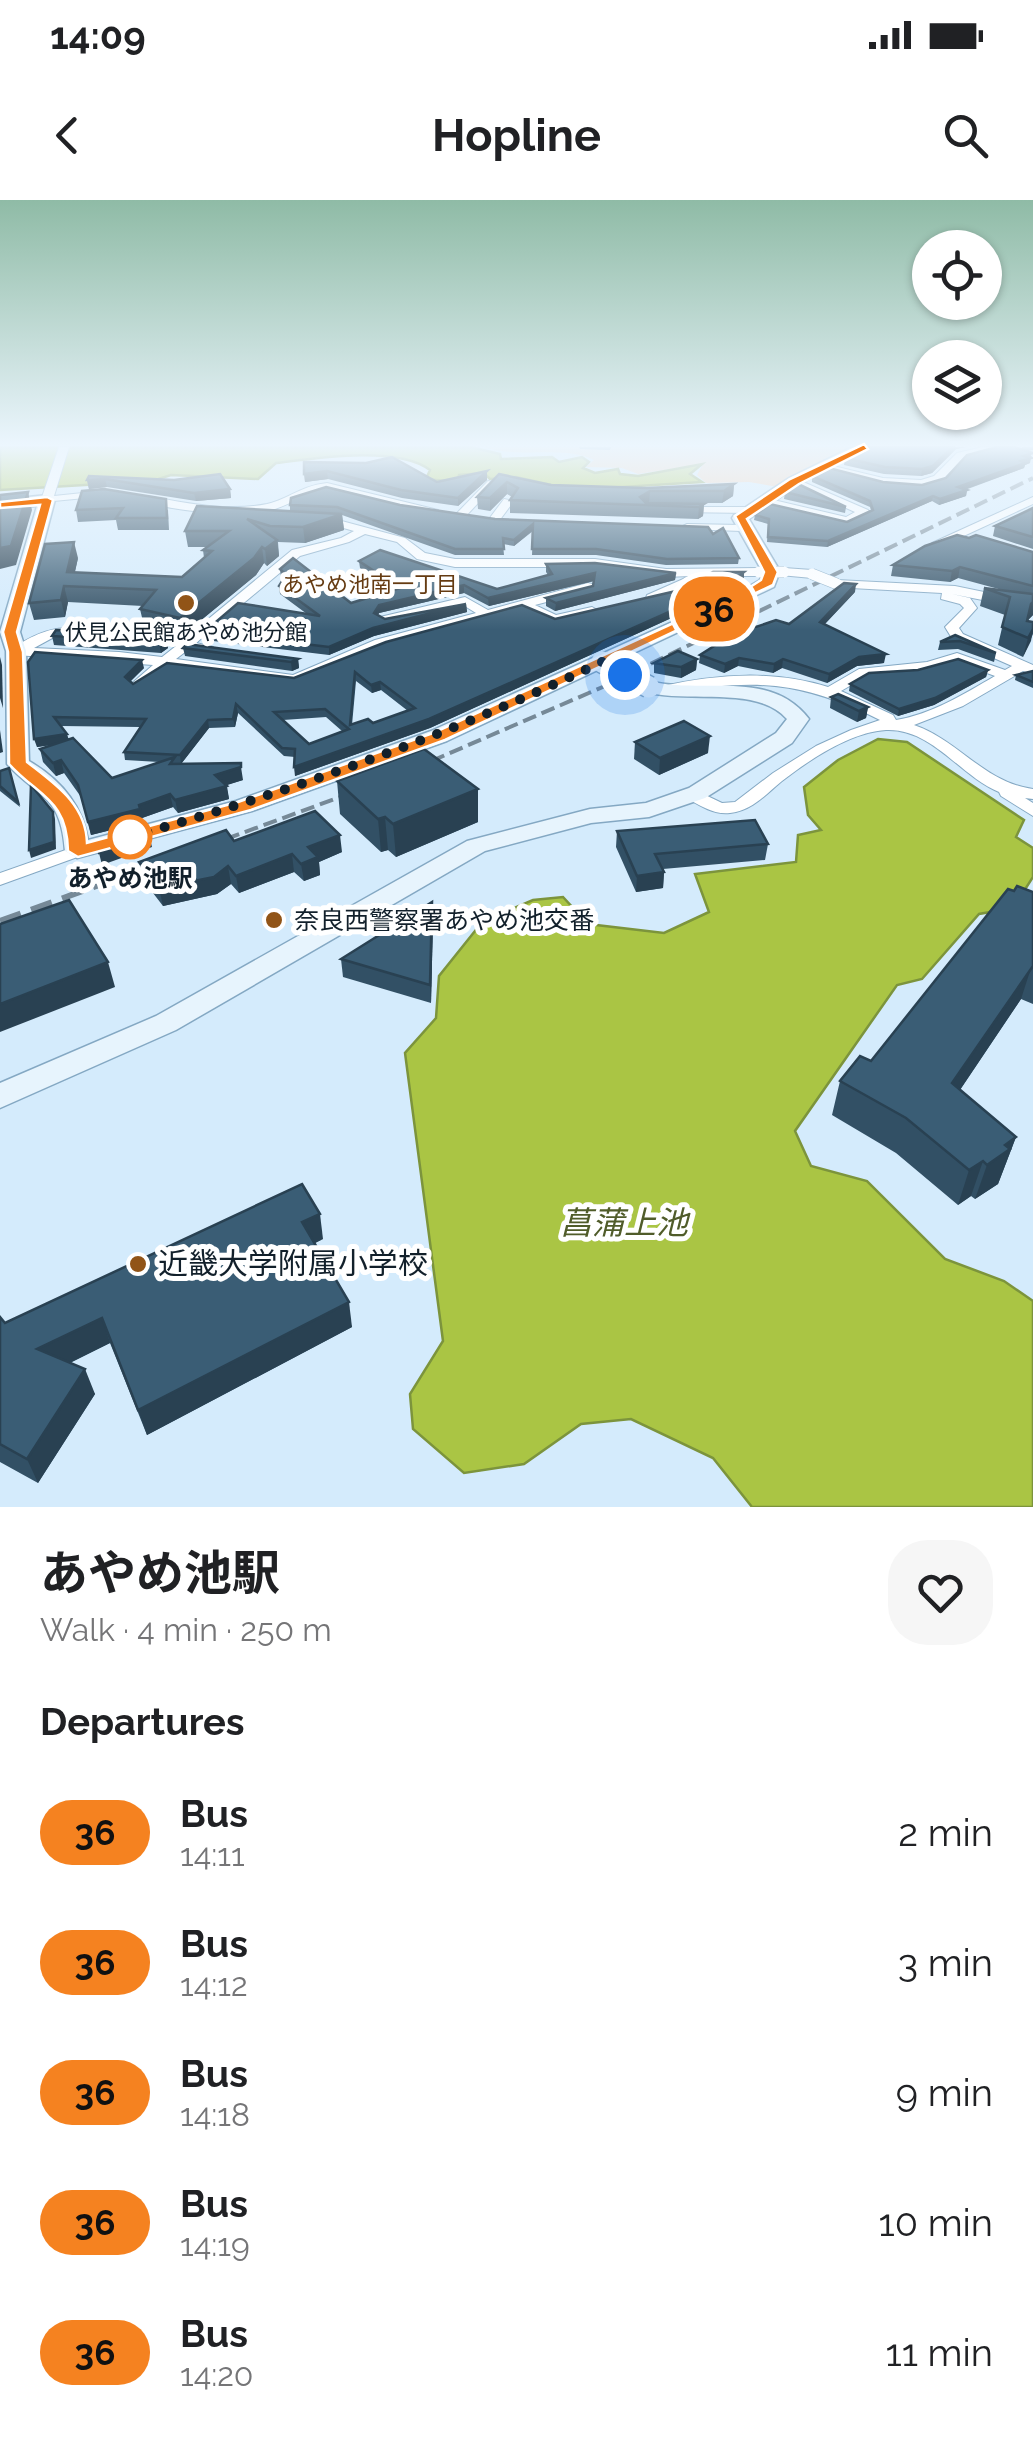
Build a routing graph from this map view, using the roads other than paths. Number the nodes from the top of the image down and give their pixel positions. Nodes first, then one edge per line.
1 (45, 508) edge
2 (198, 508) edge
3 (271, 508) joint
4 (425, 508) edge
5 (469, 508) edge
6 (506, 508) edge
7 (759, 508) edge
8 (855, 508) edge
9 (1021, 508) edge
10 (209, 510) junction
11 (666, 510) edge
12 (752, 513) junction
13 (256, 516) junction
14 (288, 516) edge
15 (461, 516) junction
16 (305, 517) edge
17 (674, 526) edge
18 (366, 529) junction
19 (964, 534) junction
20 (981, 540) edge
21 (922, 548) edge
22 (757, 572) junction
23 (707, 573) junction
24 (914, 587) junction
25 (588, 588) edge
26 (637, 602) edge
27 (522, 604) junction
28 (725, 604) junction
29 (1033, 606) edge
30 (604, 608) edge
31 (486, 614) junction
32 (385, 620) edge
33 (92, 633) edge
34 (130, 634) edge
35 (9, 639) edge
36 (182, 644) junction
37 (224, 651) edge
38 (294, 659) edge
39 (160, 662) junction
40 (602, 662) junction
41 (329, 663) junction
42 (1020, 670) edge
43 (137, 685) edge
44 (653, 689) junction
45 (834, 689) junction
46 (888, 726) junction
47 (9, 764) edge
48 (998, 786) junction
49 (1033, 794) edge
50 (694, 795) junction
51 (1033, 811) edge
52 (78, 851) junction
53 (0, 879) edge
54 (0, 1096) edge

1 - 35 street
2 - 10 street
3 - 10 street
3 - 13 street
4 - 15 street
5 - 15 street
6 - 15 street
7 - 12 street
8 - 12 street
9 - 19 street
10 - 13 street
11 - 12 street
12 - 17 street
12 - 28 street
13 - 14 street
16 - 18 street
18 - 23 street
18 - 36 street
19 - 20 street
19 - 21 street
22 - 23 street
22 - 24 street, bridge
22 - 28 street
23 - 26 street
24 - 29 street
24 - 42 street
25 - 27 street
27 - 30 street
27 - 31 street
28 - 40 street
31 - 32 street
31 - 41 street
33 - 35 street
34 - 36 street
35 - 39 street
35 - 47 street
36 - 37 street
36 - 39 street
38 - 41 street
39 - 41 street
39 - 43 street
40 - 44 street, bridge
40 - 52 street
42 - 45 street
42 - 46 street
44 - 45 street
44 - 50 street
45 - 46 street
46 - 48 street
46 - 50 street
47 - 52 street
48 - 49 street
48 - 51 street
50 - 54 street
52 - 53 street

